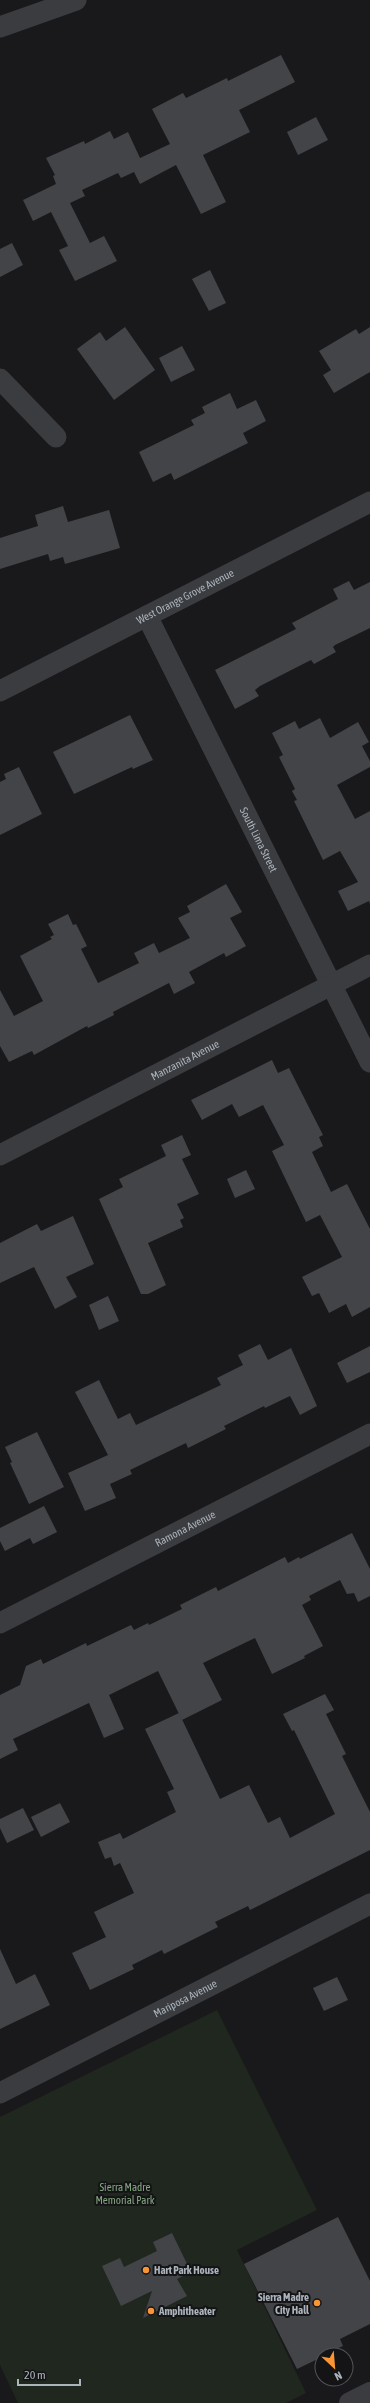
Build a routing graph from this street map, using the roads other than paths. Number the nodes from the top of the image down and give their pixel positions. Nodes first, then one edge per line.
1 (76, 0) edge
2 (0, 27) edge
3 (0, 379) edge
4 (56, 437) dead end
5 (370, 502) edge
6 (147, 616) junction
7 (0, 691) edge
8 (370, 966) edge
9 (332, 985) junction
10 (370, 1062) edge
11 (0, 1155) edge
12 (370, 1434) edge
13 (0, 1623) edge
14 (370, 1904) edge
15 (0, 2093) edge
16 (370, 2393) edge
17 (350, 2403) edge

1 - 2 street
3 - 4 street
5 - 6 street, West Orange Grove Avenue
6 - 7 street, West Orange Grove Avenue
6 - 9 street, South Lima Street
8 - 9 street, Manzanita Avenue
9 - 10 street, South Lima Street
9 - 11 street, Manzanita Avenue
12 - 13 street, Ramona Avenue
14 - 15 street, Mariposa Avenue
16 - 17 street

